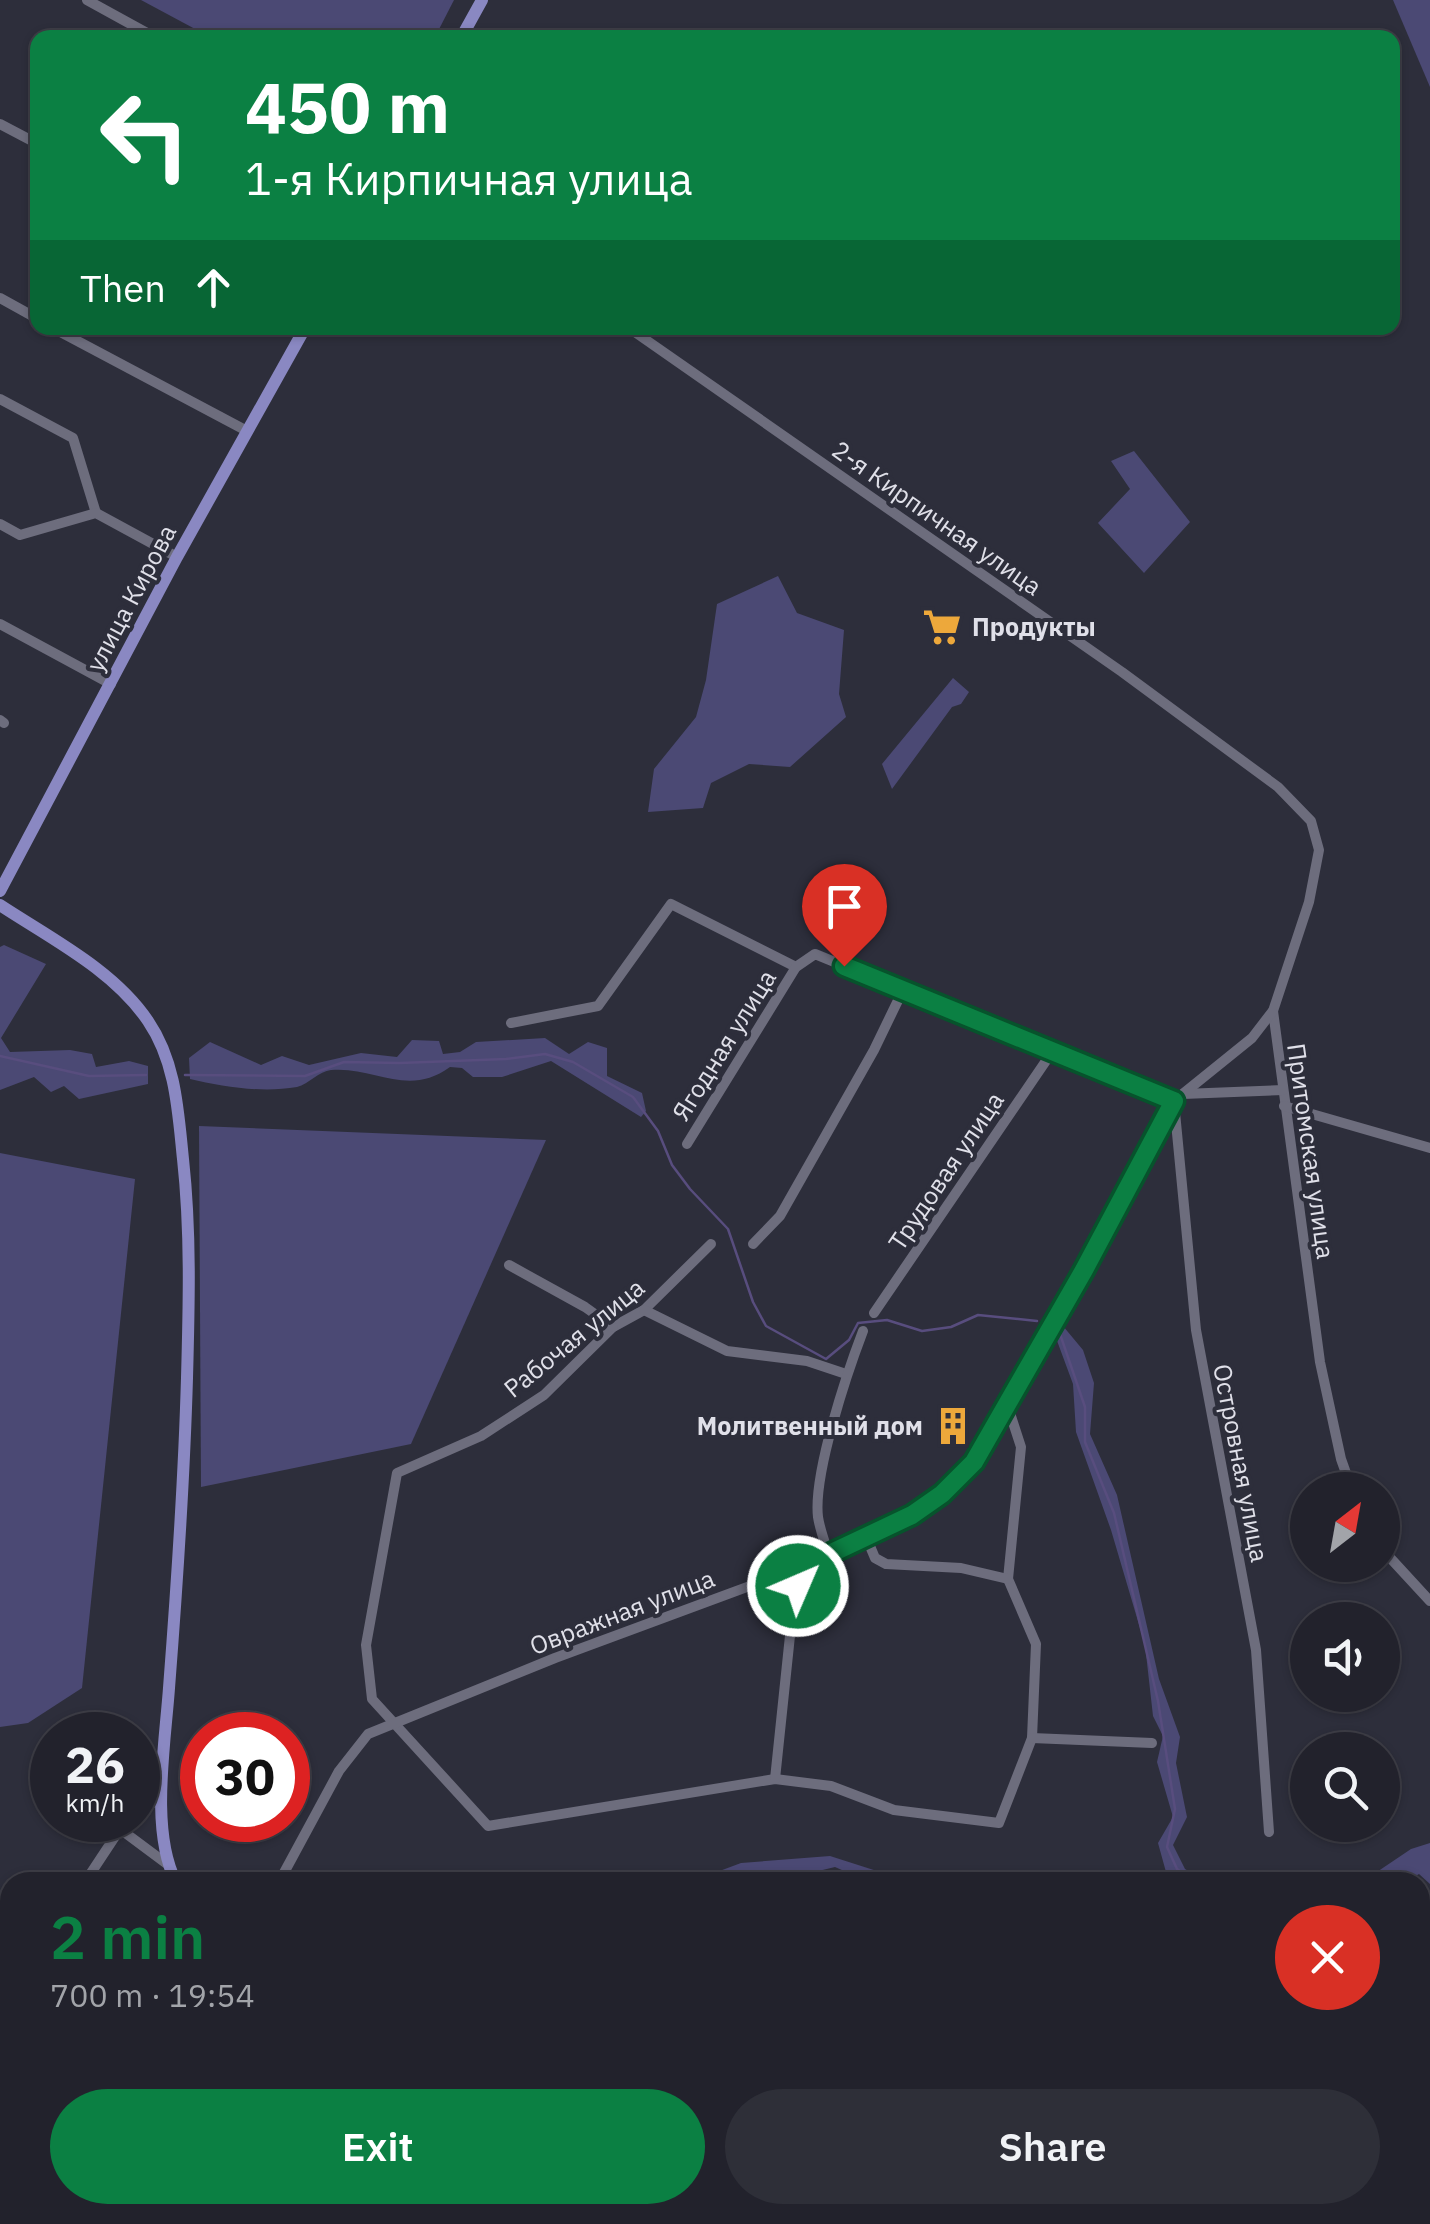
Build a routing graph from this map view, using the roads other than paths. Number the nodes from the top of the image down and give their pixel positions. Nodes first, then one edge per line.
1 (87, 0) edge
2 (482, 0) edge
3 (141, 30) edge
4 (465, 30) edge
5 (0, 124) edge
6 (30, 140) edge
7 (0, 298) edge
8 (30, 315) edge
9 (66, 335) edge
10 (301, 335) edge
11 (640, 335) edge
12 (0, 399) edge
13 (247, 430) junction
14 (96, 513) junction
15 (0, 524) edge
16 (177, 557) junction
17 (0, 624) edge
18 (110, 684) junction
19 (1311, 820) joint
20 (0, 891) edge
21 (0, 905) edge
22 (796, 967) junction
23 (904, 988) junction
24 (1272, 1011) junction
25 (511, 1023) dead end
26 (1052, 1052) junction
27 (1282, 1090) junction
28 (1178, 1098) junction
29 (1284, 1106) junction
30 (687, 1144) dead end
31 (1430, 1148) edge
32 (712, 1244) dead end
33 (754, 1244) dead end
34 (508, 1265) dead end
35 (644, 1310) junction
36 (874, 1313) dead end
37 (613, 1327) junction
38 (863, 1332) dead end
39 (846, 1374) junction
40 (1008, 1407) junction
41 (1346, 1472) edge
42 (866, 1539) junction
43 (828, 1556) junction
44 (804, 1566) junction
45 (1400, 1568) edge
46 (1008, 1578) junction
47 (1430, 1601) edge
48 (392, 1722) junction
49 (1032, 1738) junction
50 (1152, 1743) dead end
51 (776, 1778) junction
52 (162, 1795) joint
53 (1270, 1832) dead end
54 (111, 1842) edge
55 (137, 1842) edge
56 (167, 1864) junction
57 (92, 1872) edge
58 (171, 1872) edge
59 (285, 1872) edge

1 - 3 street
2 - 4 main road
5 - 6 street
7 - 8 street
9 - 13 street
10 - 13 main road, улица Кирова
11 - 19 street, 2-я Кирпичная улица
12 - 14 street
13 - 16 main road, улица Кирова
14 - 15 street
14 - 16 street
16 - 18 main road, улица Кирова
17 - 18 street
18 - 20 main road, улица Кирова
19 - 24 street, Притомская улица
21 - 52 main road
22 - 23 street
22 - 25 street
22 - 30 street, Ягодная улица
23 - 26 street
23 - 33 street
24 - 27 street, Притомская улица
24 - 28 street, Овражная улица
26 - 28 street
26 - 36 street, Трудовая улица
27 - 28 street
27 - 29 street, Притомская улица
28 - 40 street, Овражная улица
28 - 53 street, Островная улица
29 - 31 street
29 - 41 street, Притомская улица
32 - 35 street, Рабочая улица
34 - 37 street
35 - 37 street, Рабочая улица
35 - 39 street
37 - 48 street, Рабочая улица
38 - 39 street
39 - 43 street
40 - 42 street, Овражная улица
40 - 46 street
42 - 43 street, Овражная улица
42 - 46 street
43 - 44 street, Овражная улица
44 - 48 street, Овражная улица
44 - 51 street
45 - 47 street
46 - 49 street
48 - 51 street
48 - 59 street, Овражная улица
49 - 50 street
49 - 51 street
52 - 56 main road
54 - 57 street
55 - 56 street
56 - 58 main road

